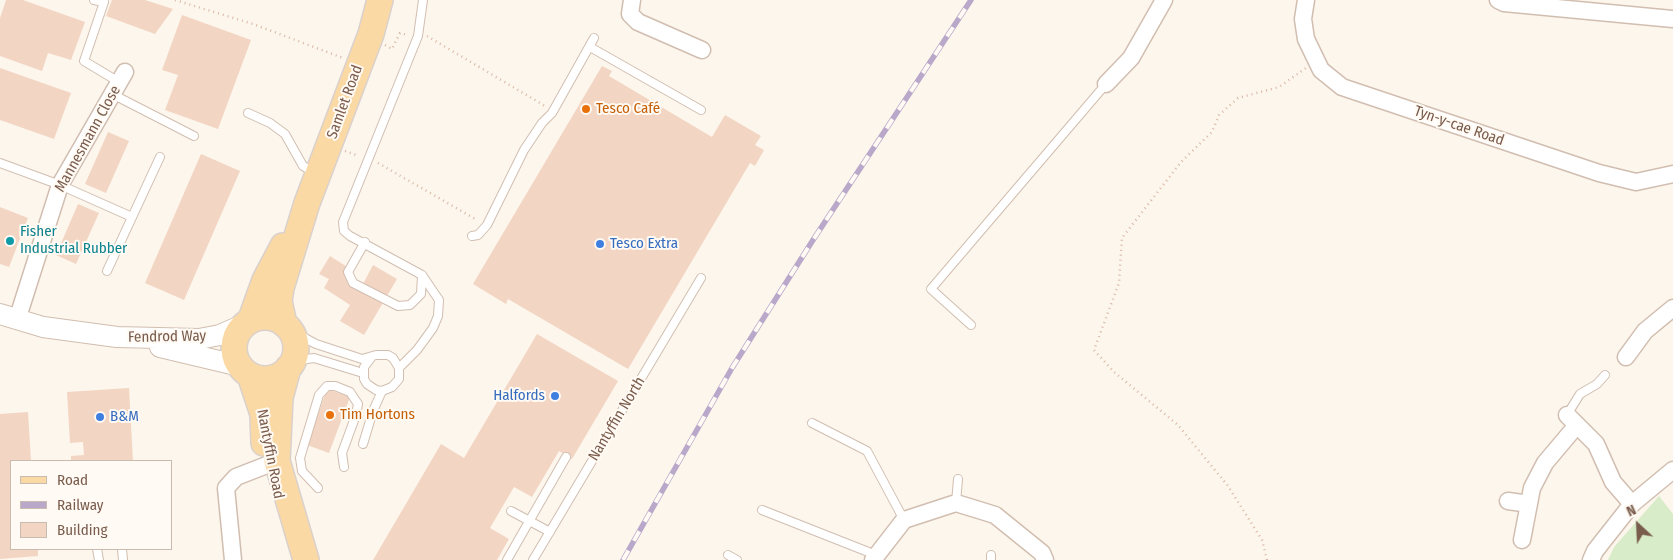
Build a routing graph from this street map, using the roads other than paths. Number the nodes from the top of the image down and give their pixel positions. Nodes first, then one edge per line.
1 (94, 0) edge
2 (380, 0) edge
3 (424, 0) edge
4 (632, 0) edge
5 (1164, 0) edge
6 (1306, 0) edge
7 (1498, 0) edge
8 (1673, 19) edge
9 (594, 38) dead end
10 (590, 47) junction
11 (702, 50) dead end
12 (119, 83) junction
13 (1106, 84) joint
14 (701, 110) dead end
15 (248, 113) dead end
16 (194, 136) dead end
17 (160, 157) dead end
18 (0, 163) edge
19 (1673, 174) edge
20 (318, 175) junction
21 (60, 185) junction
22 (306, 203) junction
23 (132, 217) junction
24 (472, 236) dead end
25 (365, 242) junction
26 (107, 271) dead end
27 (422, 275) junction
28 (701, 278) dead end
29 (1673, 308) edge
30 (9, 317) edge
31 (248, 322) junction
32 (971, 325) dead end
33 (287, 327) junction
34 (117, 337) junction
35 (1626, 357) dead end
36 (371, 358) junction
37 (290, 365) junction
38 (399, 368) junction
39 (245, 371) junction
40 (363, 373) junction
41 (1605, 375) dead end
42 (382, 391) junction
43 (1572, 420) junction
44 (812, 423) dead end
45 (363, 444) dead end
46 (566, 457) dead end
47 (273, 462) junction
48 (344, 467) dead end
49 (1673, 470) edge
50 (958, 479) dead end
51 (318, 488) dead end
52 (1508, 501) dead end
53 (956, 503) junction
54 (1529, 504) junction
55 (1632, 504) junction
56 (762, 510) dead end
57 (510, 511) dead end
58 (904, 520) junction
59 (529, 521) junction
60 (550, 532) junction
61 (1522, 540) dead end
62 (728, 555) dead end
63 (874, 557) edge
64 (233, 560) edge
65 (301, 560) edge
66 (306, 560) edge
67 (507, 560) edge
68 (533, 560) edge
69 (737, 560) edge
70 (1045, 560) edge
71 (1591, 560) edge

1 - 12 lane
2 - 20 main road, Samlet Road
3 - 25 lane
4 - 11 street
5 - 13 street
6 - 19 street, Tyn-y-cae Road
7 - 8 street
9 - 10 lane
10 - 14 lane
10 - 24 lane
12 - 16 lane
12 - 21 street, Mannesmann Close
13 - 32 lane
15 - 20 lane
17 - 23 lane
18 - 21 lane
20 - 22 main road, Samlet Road
21 - 23 lane
21 - 30 street, Mannesmann Close
22 - 31 main road, Samlet Road
22 - 33 main road, Samlet Road
23 - 26 lane
25 - 27 lane
25 - 27 lane
27 - 38 lane
28 - 60 lane, Nantyffin North
29 - 35 street
30 - 34 street, Fendrod Way
31 - 33 main road
31 - 34 street, Fendrod Way
31 - 39 main road
33 - 36 lane
33 - 37 main road
34 - 39 street, Fendrod Way
36 - 38 lane
36 - 40 lane
37 - 39 main road
37 - 40 lane
37 - 47 main road, Nantyffin Road
38 - 42 lane
39 - 47 main road, Nantyffin Road
40 - 42 lane
41 - 43 lane
42 - 45 lane
43 - 54 street
43 - 55 street
44 - 58 lane
46 - 59 lane
47 - 64 street
47 - 65 main road, Nantyffin Road
47 - 66 main road, Nantyffin Road
48 - 51 lane
49 - 55 street
50 - 53 lane
52 - 54 street
53 - 58 street
53 - 70 street
54 - 61 street
55 - 71 street
56 - 63 lane
57 - 59 lane
58 - 63 street
59 - 60 lane
59 - 67 lane
60 - 68 lane, Nantyffin North
62 - 69 lane

